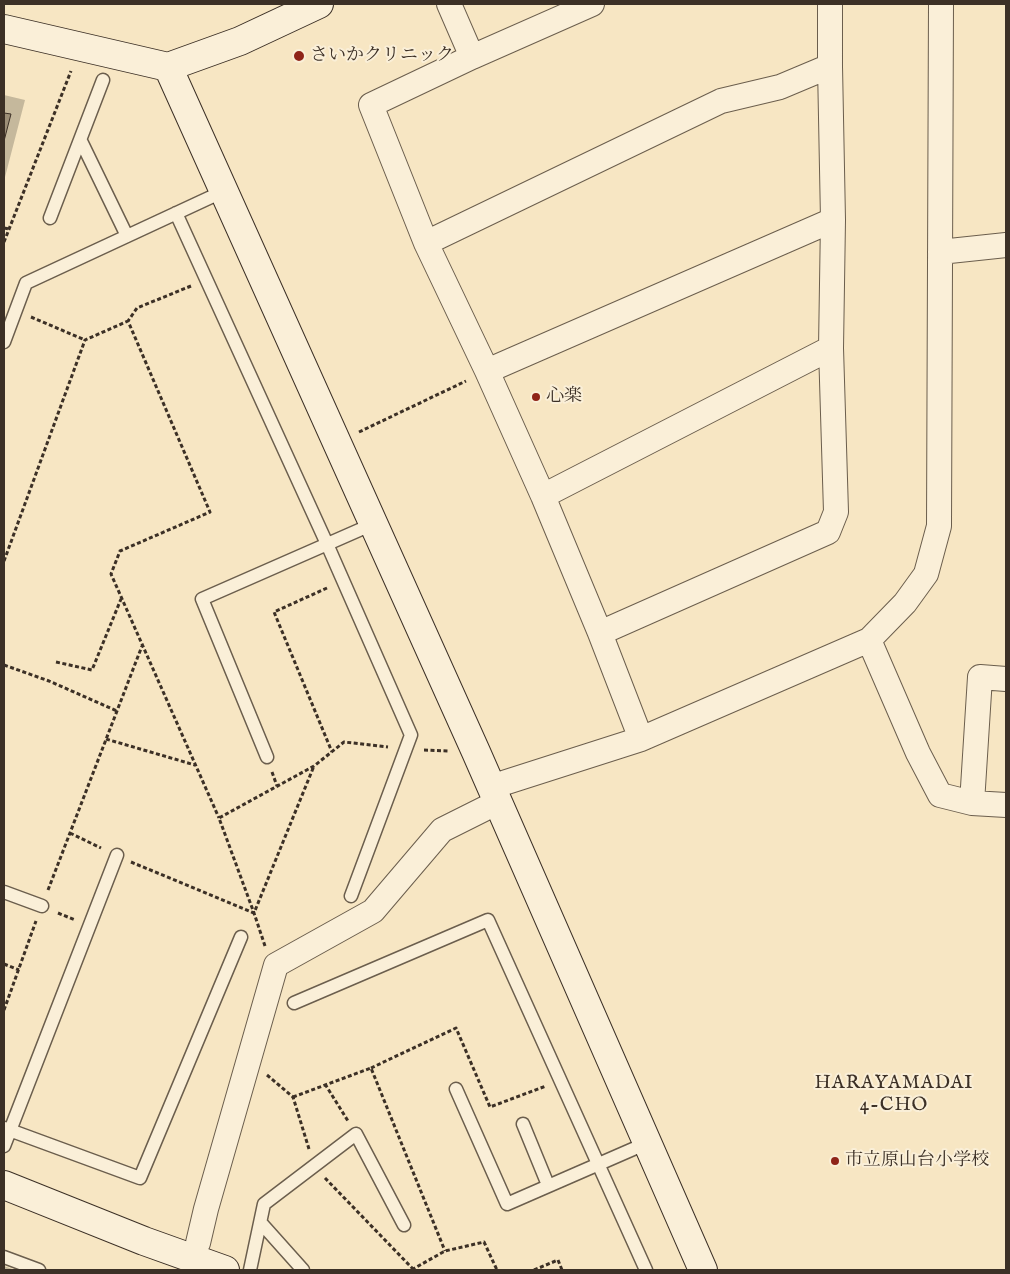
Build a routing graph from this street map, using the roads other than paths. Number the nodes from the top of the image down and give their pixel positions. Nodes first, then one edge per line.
1 (319, 4) edge
2 (449, 4) edge
3 (592, 4) edge
4 (830, 4) edge
5 (941, 4) edge
6 (4, 29) edge
7 (472, 57) junction
8 (830, 66) junction
9 (168, 68) junction
10 (103, 80) dead end
11 (80, 141) junction
12 (224, 191) junction
13 (176, 213) junction
14 (50, 218) dead end
15 (833, 220) junction
16 (127, 236) junction
17 (426, 243) junction
18 (1006, 246) edge
19 (940, 252) junction
20 (4, 342) edge
21 (831, 348) junction
22 (487, 371) junction
23 (543, 496) junction
24 (373, 524) junction
25 (327, 544) junction
26 (600, 634) junction
27 (869, 640) junction
28 (1006, 679) edge
29 (641, 739) junction
30 (268, 757) dead end
31 (494, 794) junction
32 (972, 803) junction
33 (1006, 805) edge
34 (117, 856) road end
35 (4, 892) edge
36 (351, 896) dead end
37 (42, 906) road end
38 (241, 937) dead end
39 (294, 1003) dead end
40 (456, 1089) dead end
41 (523, 1124) dead end
42 (7, 1129) edge
43 (647, 1143) junction
44 (4, 1146) edge
45 (598, 1166) junction
46 (4, 1185) edge
47 (548, 1185) junction
48 (261, 1223) junction
49 (404, 1225) dead end
50 (198, 1243) dead end
51 (4, 1257) edge
52 (39, 1270) edge
53 (226, 1270) edge
54 (250, 1270) edge
55 (303, 1270) edge
56 (646, 1270) edge
57 (703, 1270) edge

1 - 9 street
2 - 7 street
3 - 7 street
4 - 8 street
5 - 19 street
6 - 9 street
7 - 17 street
8 - 15 street
8 - 17 street
9 - 12 street
10 - 11 lane
11 - 14 lane
11 - 16 lane
12 - 13 lane
12 - 24 street
13 - 16 lane
13 - 25 lane
15 - 21 street
15 - 22 street
16 - 20 lane
17 - 22 street
18 - 19 street
19 - 27 street
21 - 23 street
21 - 26 street
22 - 23 street
23 - 26 street
24 - 25 lane
24 - 31 street
25 - 30 lane
25 - 36 lane
26 - 29 street
27 - 29 street
27 - 32 street
28 - 32 street
29 - 31 street
31 - 43 street
31 - 50 street
32 - 33 street
34 - 42 lane
35 - 37 lane
38 - 42 lane
39 - 45 lane
40 - 47 lane
41 - 47 lane
42 - 44 lane
43 - 45 lane
43 - 57 street
45 - 47 lane
45 - 56 lane
46 - 53 street
48 - 49 lane
48 - 54 lane
48 - 55 lane
51 - 52 lane

